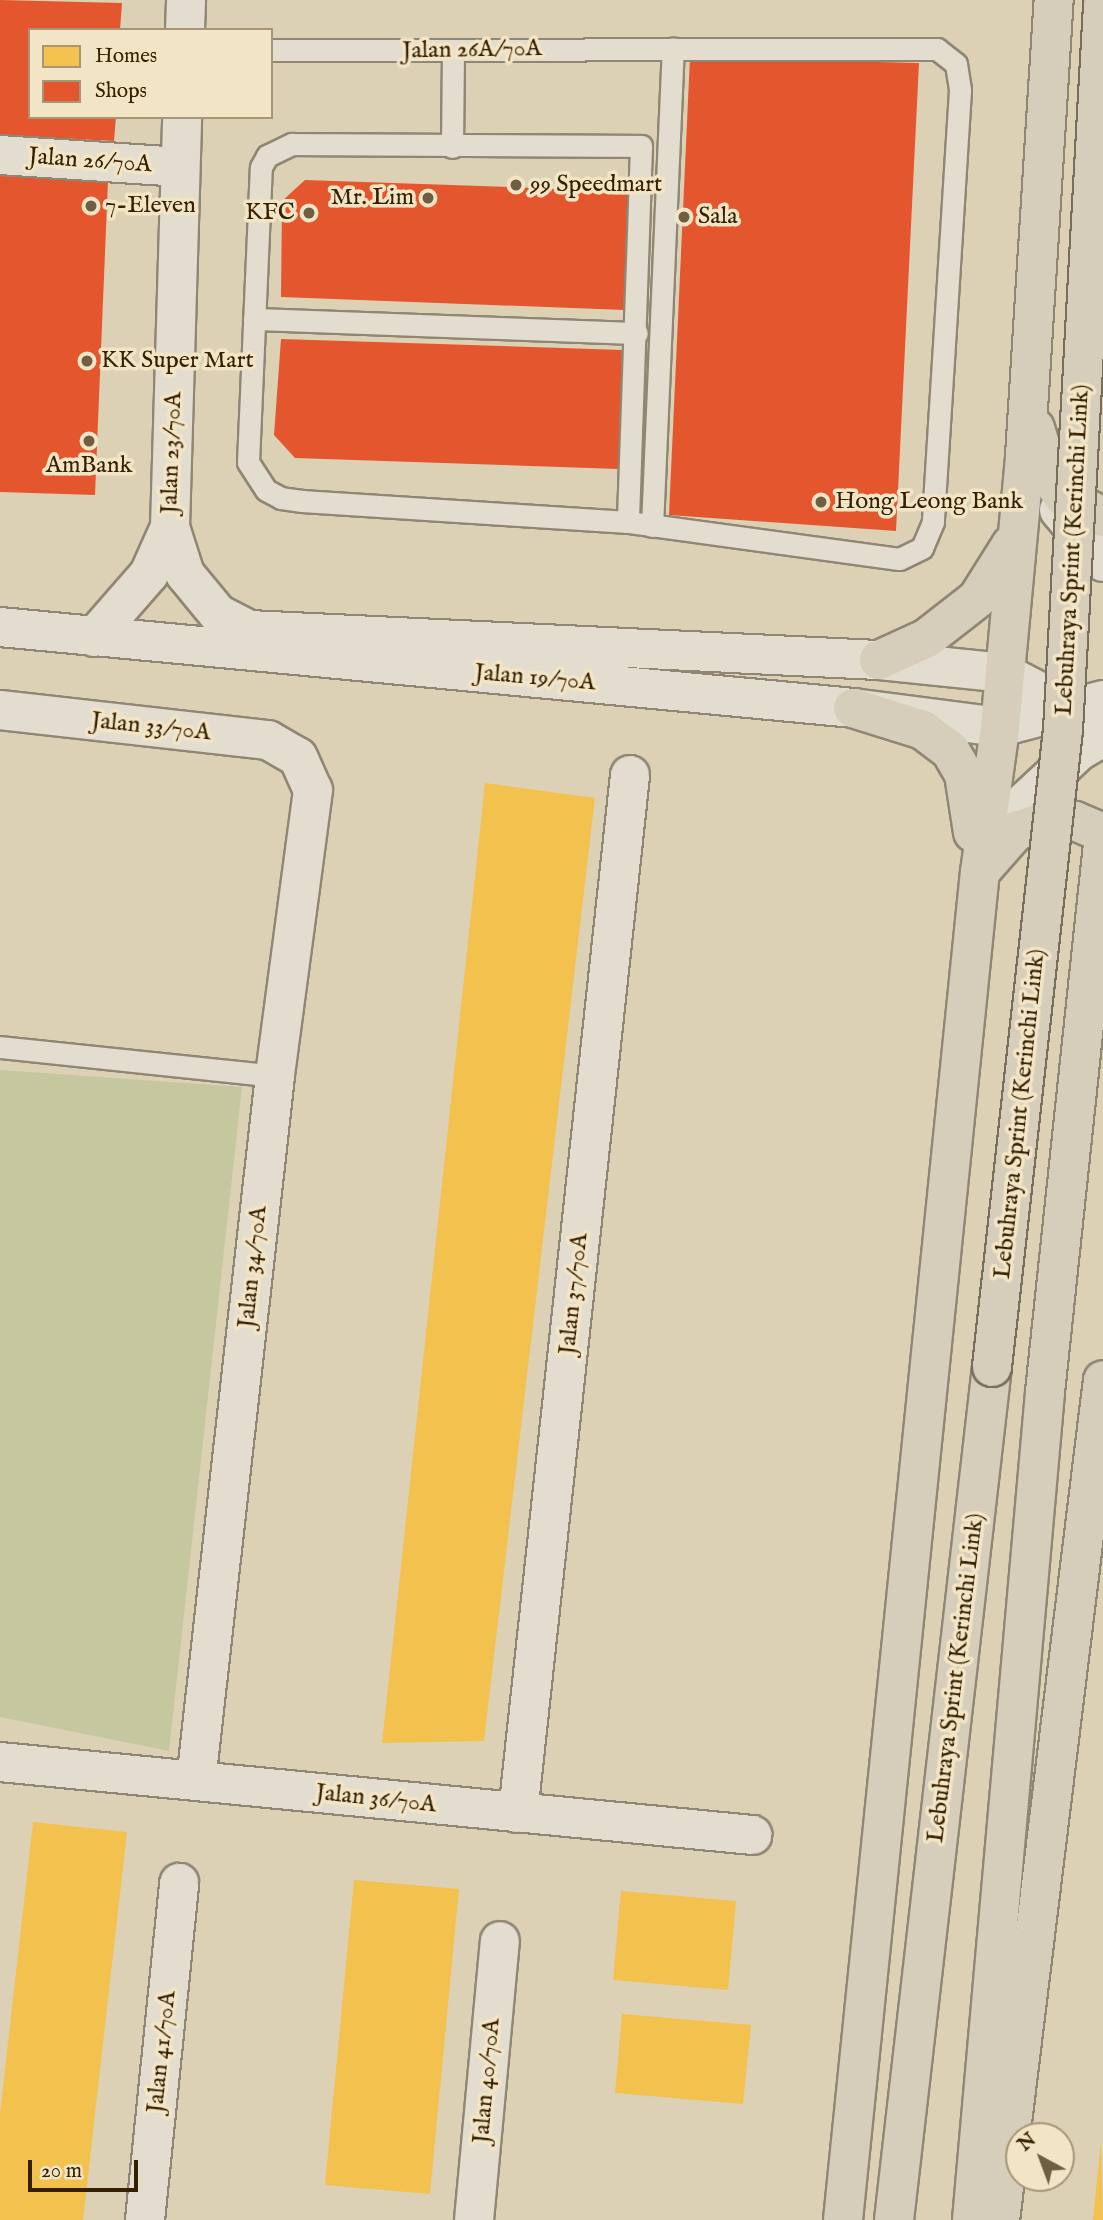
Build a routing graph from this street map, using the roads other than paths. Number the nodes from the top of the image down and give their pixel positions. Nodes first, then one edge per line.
1 (186, 0) edge
2 (1054, 0) edge
3 (1103, 5) edge
4 (185, 28) edge
5 (673, 48) junction
6 (273, 50) edge
7 (453, 52) junction
8 (182, 119) edge
9 (452, 147) junction
10 (0, 155) edge
11 (180, 167) junction
12 (254, 319) junction
13 (637, 333) junction
14 (1028, 403) junction
15 (1024, 456) junction
16 (1103, 517) edge
17 (628, 522) junction
18 (652, 526) junction
19 (170, 527) junction
20 (1017, 536) junction
21 (1103, 562) edge
22 (0, 626) edge
23 (93, 637) junction
24 (879, 660) junction
25 (1004, 673) junction
26 (1085, 704) edge
27 (853, 708) junction
28 (0, 710) edge
29 (1103, 721) edge
30 (1000, 727) junction
31 (1103, 737) edge
32 (298, 757) joint
33 (630, 775) dead end
34 (1103, 833) edge
35 (1103, 845) edge
36 (981, 863) junction
37 (0, 1047) edge
38 (275, 1076) junction
39 (1103, 1380) edge
40 (0, 1762) edge
41 (196, 1781) junction
42 (518, 1814) junction
43 (752, 1835) dead end
44 (179, 1883) dead end
45 (500, 1941) dead end
46 (145, 2220) edge
47 (474, 2220) edge
48 (843, 2220) edge
49 (894, 2220) edge
50 (972, 2220) edge
51 (1000, 2220) edge

1 - 4 street
2 - 14 highway
3 - 49 highway, Lebuhraya Sprint (Kerinchi Link), bridge
5 - 7 lane, Jalan 26A/70A
5 - 18 lane
5 - 18 lane, Jalan 26A/70A
6 - 7 lane, Jalan 26A/70A
7 - 9 lane
8 - 11 street, Jalan 23/70A
9 - 12 lane, Jalan 26A/70A
9 - 13 lane
10 - 11 street, Jalan 26/70A
11 - 19 street, Jalan 23/70A
12 - 13 lane
12 - 17 lane, Jalan 26A/70A
13 - 17 lane
14 - 15 highway
14 - 16 highway
15 - 20 highway
15 - 21 street
17 - 18 lane, Jalan 26A/70A
19 - 23 street, Jalan 23/70A
19 - 24 street, Jalan 19/70A
20 - 24 highway
20 - 25 highway
22 - 23 street, Jalan 19/70A
23 - 27 street, Jalan 19/70A
24 - 25 street, Jalan 19/70A
25 - 26 street, Jalan 19/70A
25 - 30 highway
26 - 29 street, Jalan 19/70A
26 - 30 street, Jalan 19/70A
27 - 30 street, Jalan 19/70A
27 - 36 highway
28 - 32 street, Jalan 33/70A
30 - 36 highway
31 - 36 street
32 - 38 street, Jalan 34/70A
33 - 42 street, Jalan 37/70A
34 - 36 highway
35 - 50 highway
36 - 48 highway
37 - 38 lane
38 - 41 street, Jalan 34/70A
39 - 51 highway
40 - 41 street, Jalan 36/70A
41 - 42 street, Jalan 36/70A
42 - 43 street, Jalan 36/70A
44 - 46 street, Jalan 41/70A
45 - 47 street, Jalan 40/70A

